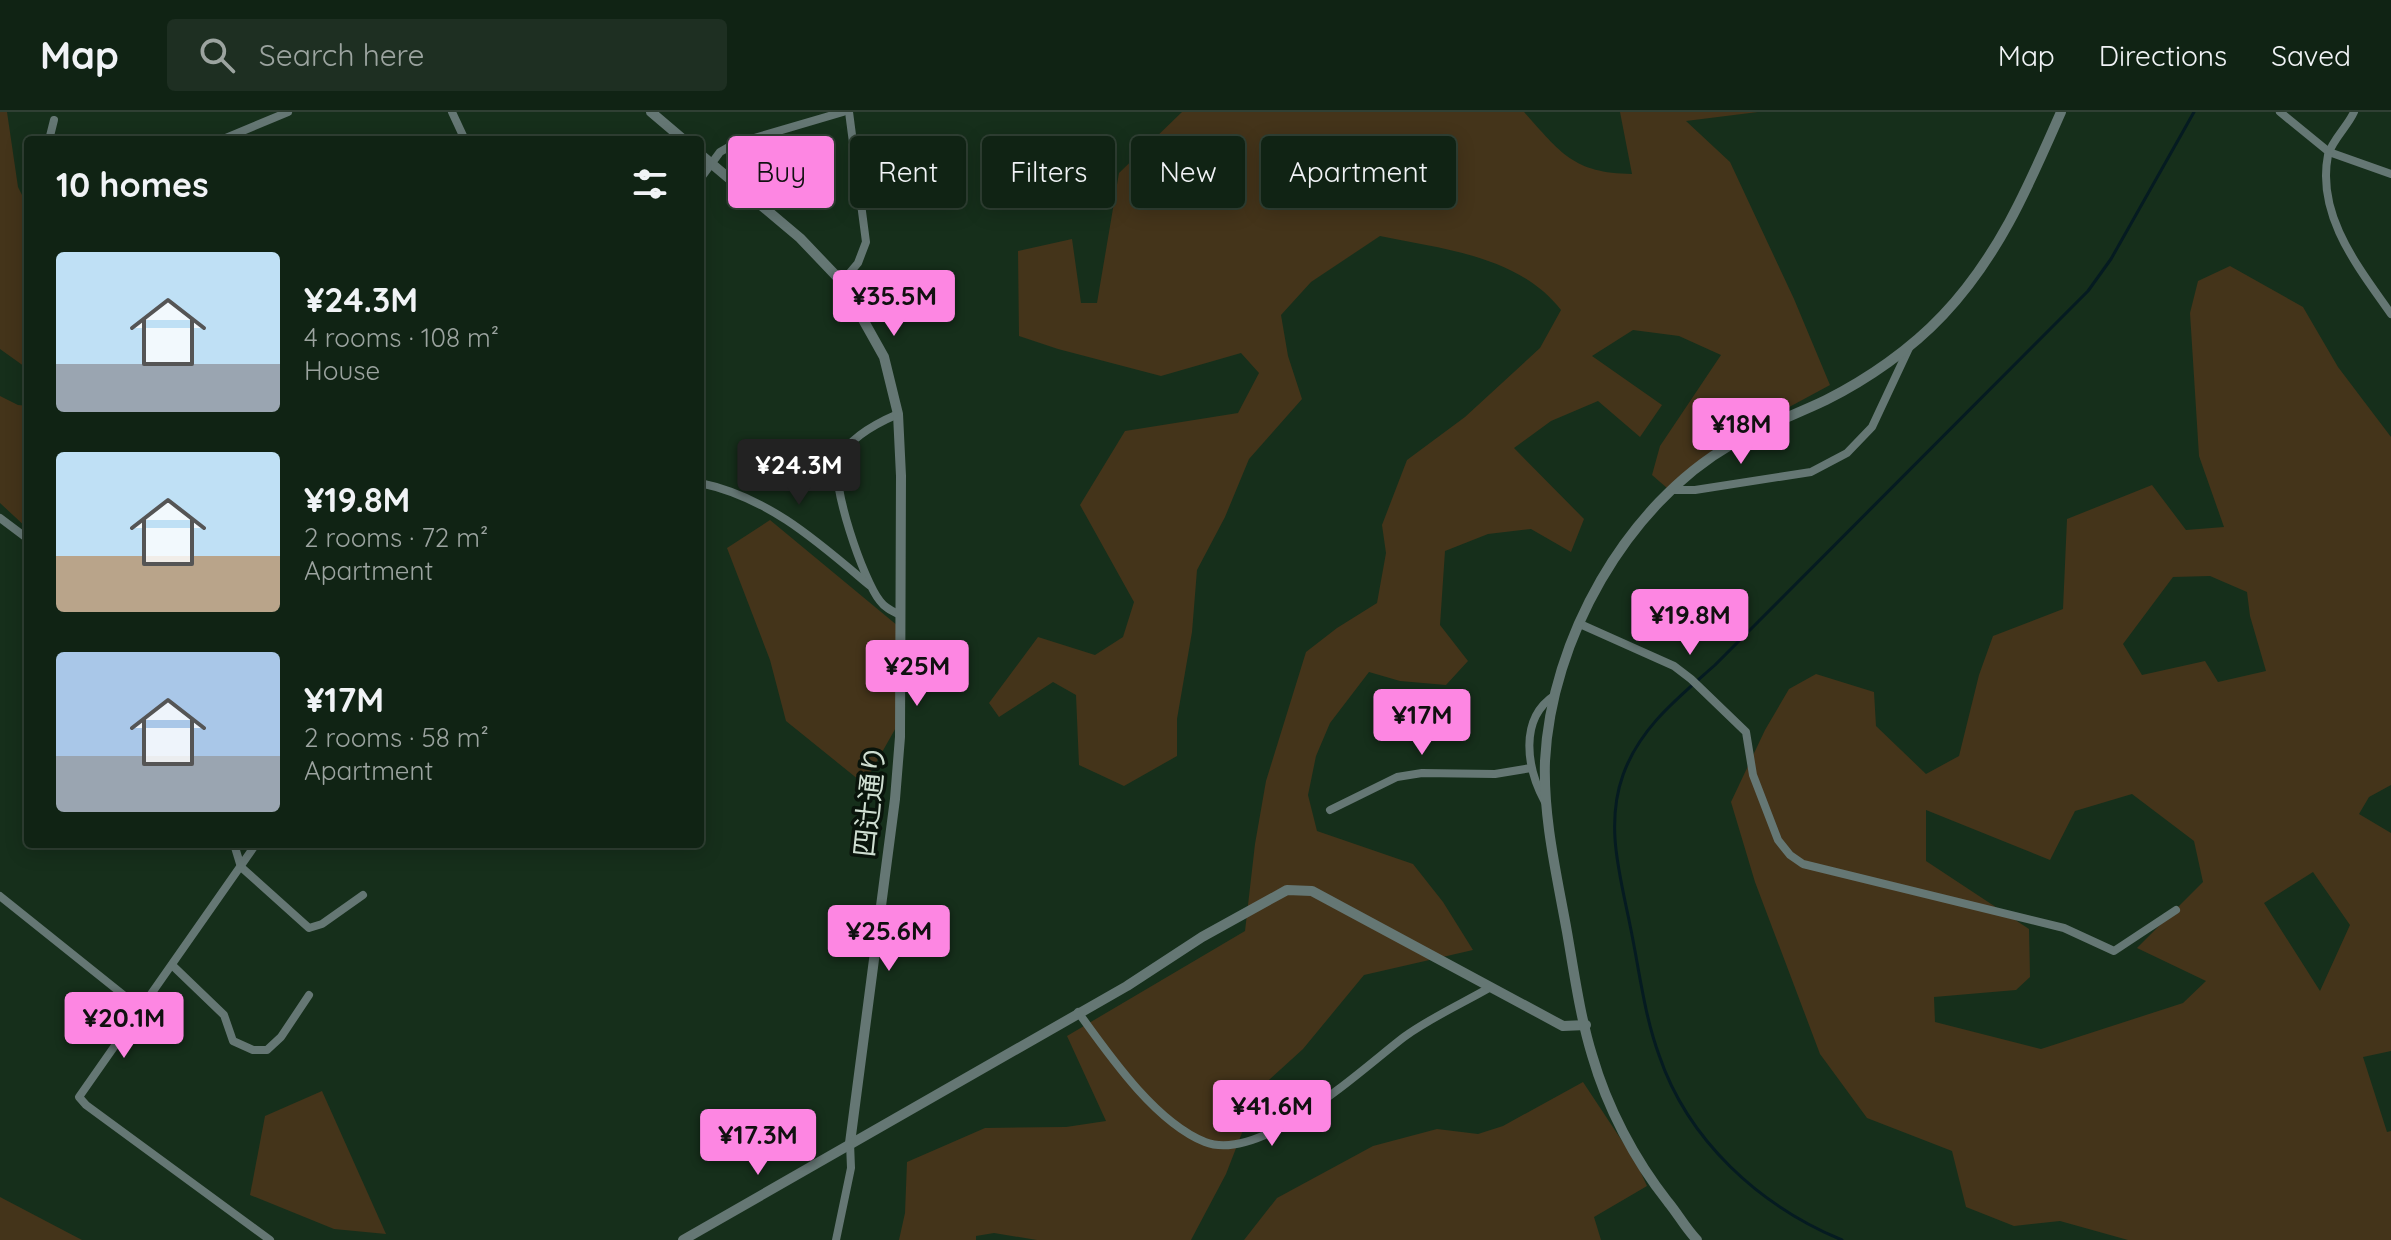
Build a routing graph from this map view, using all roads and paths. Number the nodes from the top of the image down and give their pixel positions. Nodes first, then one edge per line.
1 (288, 112) edge
2 (452, 112) edge
3 (651, 112) edge
4 (846, 112) edge
5 (2061, 112) edge
6 (2280, 112) edge
7 (2354, 112) edge
8 (54, 120) dead end
9 (50, 136) edge
10 (231, 136) edge
11 (463, 136) edge
12 (679, 136) edge
13 (2329, 152) junction
14 (704, 157) edge
15 (712, 164) junction
16 (704, 174) edge
17 (2391, 174) edge
18 (842, 282) junction
19 (2391, 314) edge
20 (1911, 343) junction
21 (898, 414) junction
22 (704, 484) edge
23 (1673, 490) junction
24 (0, 518) edge
25 (24, 536) edge
26 (869, 585) junction
27 (900, 615) junction
28 (1580, 624) junction
29 (1555, 695) junction
30 (1531, 768) junction
31 (1546, 803) junction
32 (1330, 810) dead end
33 (235, 848) edge
34 (253, 848) edge
35 (241, 867) junction
36 (363, 895) dead end
37 (0, 896) edge
38 (2176, 910) dead end
39 (172, 965) junction
40 (1489, 988) junction
41 (309, 995) dead end
42 (141, 1009) junction
43 (1078, 1012) junction
44 (1586, 1025) junction
45 (850, 1143) junction
46 (1695, 1239) edge
47 (270, 1240) edge
48 (683, 1240) edge
49 (836, 1240) edge

1 - 10 street
2 - 11 street
3 - 12 street
4 - 15 street
4 - 18 street
5 - 20 street
6 - 13 street
7 - 13 street
8 - 9 street
13 - 17 street
13 - 19 street
14 - 15 street, 四辻通り
15 - 16 street
15 - 18 street, 四辻通り
18 - 21 street, 四辻通り
20 - 23 street
20 - 23 street
21 - 26 street
21 - 27 street, 四辻通り
22 - 26 street
23 - 28 street
24 - 25 street
26 - 27 street
27 - 45 street, 四辻通り
28 - 29 street
28 - 38 street
29 - 30 street
29 - 31 street
30 - 31 street
30 - 32 street
31 - 44 street
33 - 35 street
34 - 35 street
35 - 36 street
35 - 39 street
37 - 42 street
39 - 41 street
39 - 42 street
40 - 43 street
40 - 43 street
40 - 44 street
42 - 47 street
43 - 45 street
44 - 46 street
45 - 48 street
45 - 49 street

